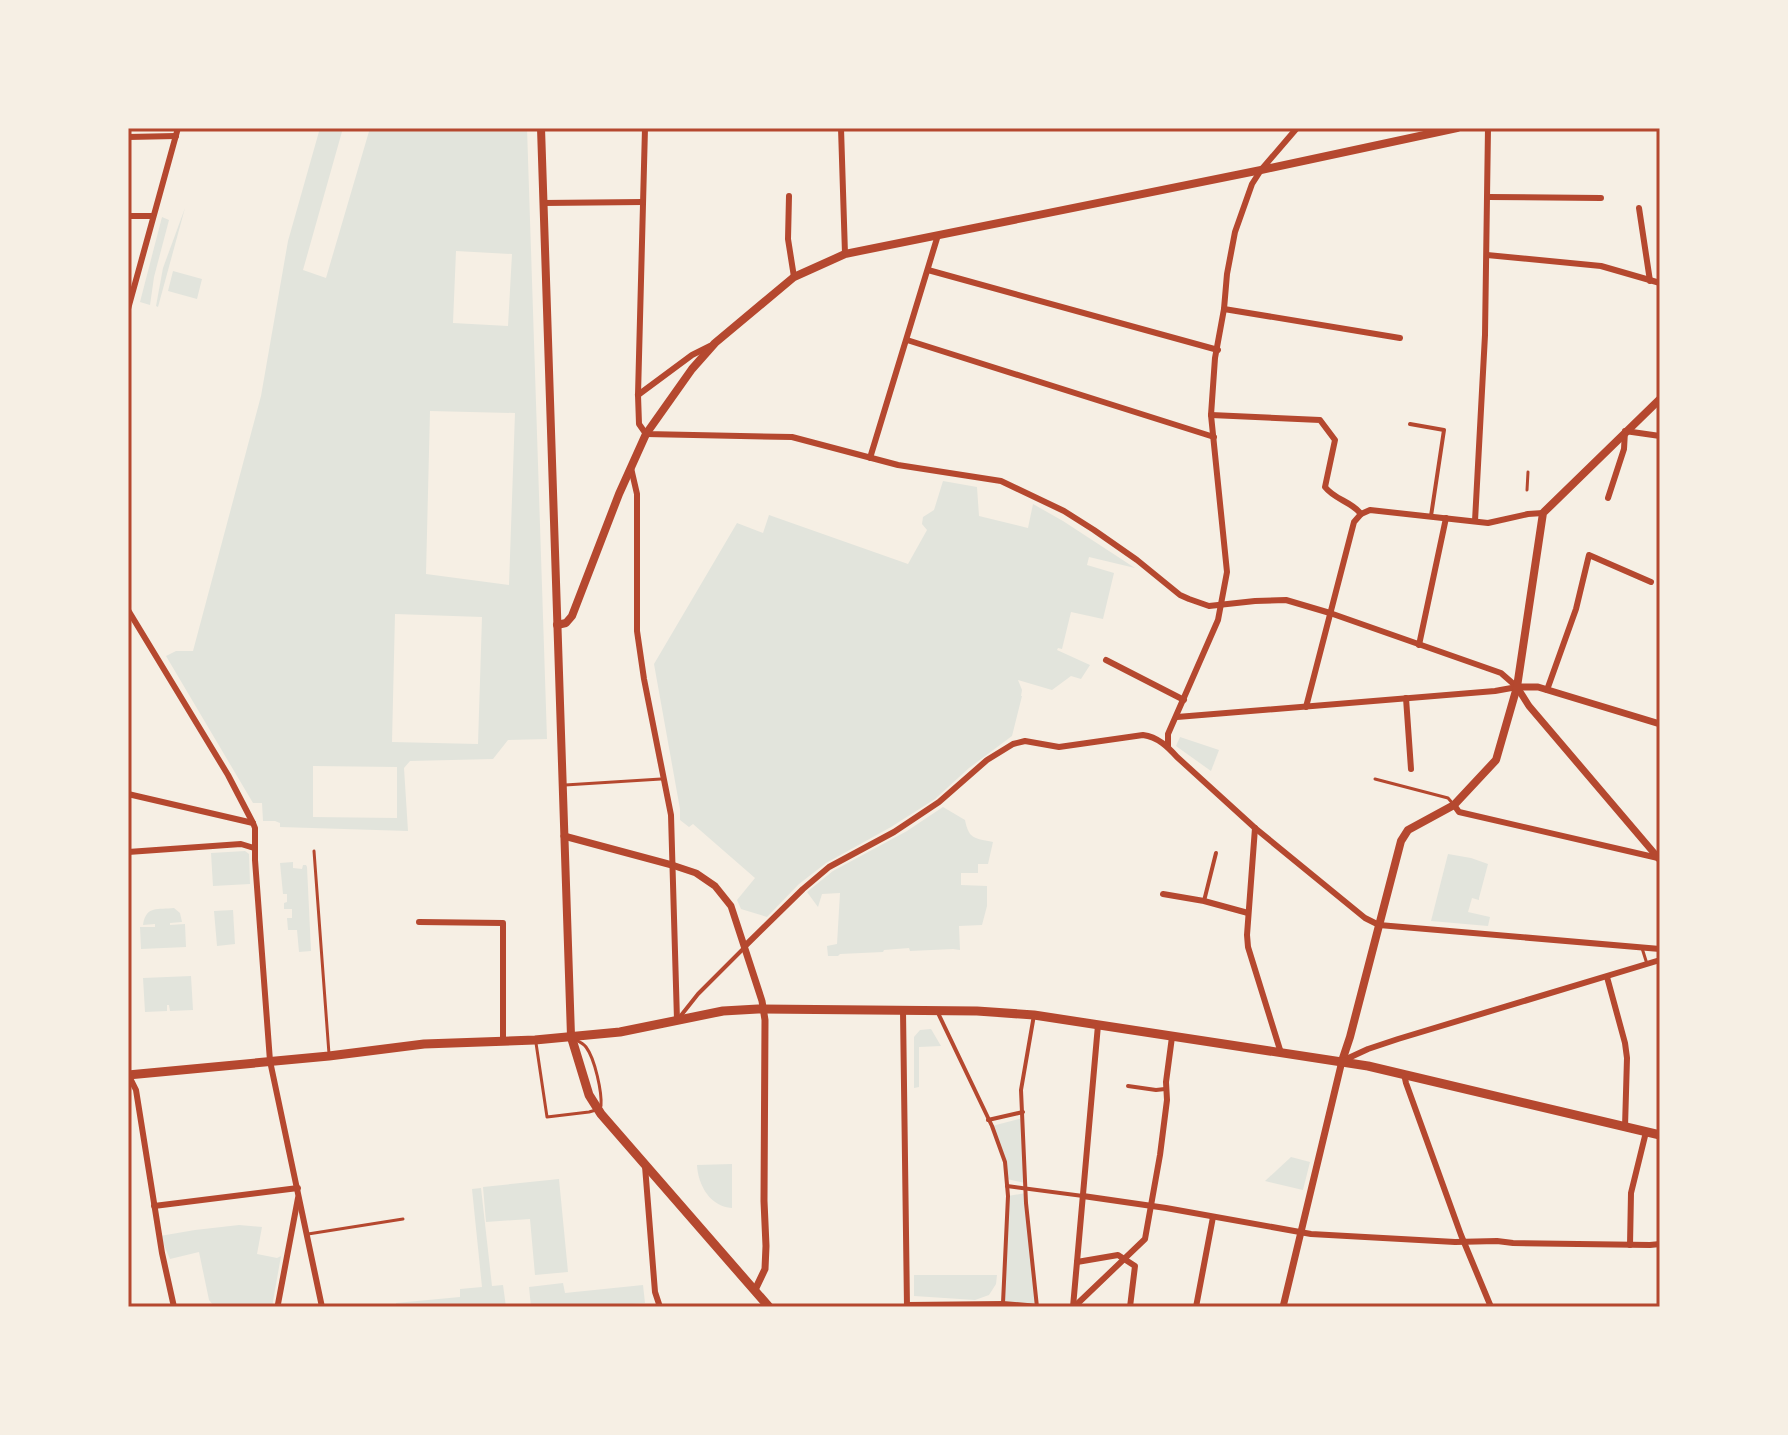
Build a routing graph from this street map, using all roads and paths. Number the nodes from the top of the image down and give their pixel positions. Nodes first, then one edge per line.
1 (178, 128) edge
2 (541, 128) edge
3 (645, 128) edge
4 (841, 128) edge
5 (1297, 128) edge
6 (1457, 128) edge
7 (1488, 128) edge
8 (176, 136) junction
9 (128, 137) edge
10 (1261, 170) junction
11 (789, 196) dead end
12 (1488, 197) junction
13 (1601, 198) dead end
14 (643, 202) junction
15 (543, 203) junction
16 (1639, 208) dead end
17 (128, 216) edge
18 (153, 216) junction
19 (938, 234) junction
20 (845, 254) junction
21 (1487, 255) junction
22 (928, 270) junction
23 (794, 277) junction
24 (1650, 281) junction
25 (1660, 283) edge
26 (128, 306) edge
27 (1224, 309) junction
28 (1400, 338) dead end
29 (907, 340) junction
30 (713, 345) junction
31 (1218, 350) junction
32 (638, 395) junction
33 (1660, 399) edge
34 (1211, 415) junction
35 (1410, 424) dead end
36 (1625, 431) junction
37 (646, 434) junction
38 (1660, 436) edge
39 (1214, 437) junction
40 (870, 458) junction
41 (631, 468) junction
42 (1528, 472) dead end
43 (1527, 490) dead end
44 (1608, 498) dead end
45 (1543, 513) junction
46 (1361, 514) junction
47 (1431, 516) junction
48 (1446, 518) junction
49 (1475, 521) junction
50 (1651, 582) dead end
51 (1222, 605) junction
52 (128, 610) edge
53 (1330, 613) junction
54 (557, 625) junction
55 (1419, 645) junction
56 (1106, 660) dead end
57 (1517, 687) junction
58 (1542, 688) junction
59 (1406, 698) junction
60 (1184, 700) junction
61 (1306, 707) junction
62 (1177, 717) junction
63 (1660, 724) edge
64 (1168, 746) junction
65 (1411, 769) dead end
66 (665, 779) junction
67 (1375, 779) dead end
68 (562, 785) junction
69 (128, 794) edge
70 (1454, 805) junction
71 (254, 826) junction
72 (1255, 828) junction
73 (564, 836) junction
74 (254, 848) junction
75 (314, 851) dead end
76 (128, 852) edge
77 (1216, 853) dead end
78 (1659, 859) edge
79 (672, 865) junction
80 (1163, 894) dead end
81 (1204, 901) junction
82 (1248, 913) junction
83 (419, 922) dead end
84 (1379, 925) junction
85 (745, 946) junction
86 (1642, 948) junction
87 (1660, 949) edge
88 (1660, 960) edge
89 (1647, 964) junction
90 (1607, 977) junction
91 (764, 1010) junction
92 (903, 1011) junction
93 (937, 1011) junction
94 (1034, 1015) junction
95 (677, 1020) junction
96 (1098, 1025) junction
97 (571, 1036) junction
98 (1172, 1037) junction
99 (503, 1040) junction
100 (535, 1040) junction
101 (1281, 1053) junction
102 (329, 1056) junction
103 (270, 1061) junction
104 (1342, 1061) junction
105 (1404, 1074) junction
106 (128, 1075) edge
107 (1128, 1086) dead end
108 (1166, 1089) junction
109 (599, 1112) junction
110 (1023, 1112) junction
111 (988, 1120) junction
112 (1625, 1127) junction
113 (1646, 1132) junction
114 (1660, 1135) edge
115 (645, 1166) junction
116 (1007, 1186) junction
117 (1026, 1188) junction
118 (298, 1191) junction
119 (1083, 1196) junction
120 (154, 1206) junction
121 (1152, 1206) junction
122 (1213, 1217) junction
123 (403, 1219) dead end
124 (1301, 1233) junction
125 (307, 1234) junction
126 (1463, 1241) junction
127 (1660, 1244) edge
128 (1630, 1245) junction
129 (1126, 1258) junction
130 (1077, 1262) junction
131 (755, 1290) junction
132 (1003, 1303) junction
133 (278, 1304) dead end
134 (907, 1306) edge
135 (1037, 1306) edge
136 (174, 1307) edge
137 (322, 1307) edge
138 (660, 1307) edge
139 (769, 1307) edge
140 (1050, 1307) edge
141 (1074, 1307) edge
142 (1130, 1307) edge
143 (1196, 1307) edge
144 (1283, 1307) edge
145 (1491, 1307) edge

1 - 8 street
2 - 15 main road
3 - 14 street
4 - 20 street
5 - 10 street
6 - 10 main road
7 - 12 street
8 - 9 street
8 - 18 street
10 - 19 main road
10 - 27 street
11 - 23 street
12 - 13 street
12 - 21 street
14 - 15 street
14 - 32 street
15 - 54 main road
16 - 24 street
17 - 18 street
18 - 26 street
19 - 20 main road
19 - 22 street
20 - 23 main road
21 - 24 street
21 - 49 street
22 - 29 street
22 - 31 street
23 - 30 main road
24 - 25 street
27 - 28 street
27 - 31 street
29 - 39 street
29 - 40 street
30 - 32 street
30 - 37 main road
31 - 34 street
32 - 37 street
33 - 36 main road
34 - 39 street
34 - 46 street
35 - 47 street
36 - 38 street
36 - 44 street
36 - 45 main road
37 - 40 street
37 - 41 main road
39 - 51 street
40 - 51 street
41 - 54 main road
41 - 66 street
42 - 43 lane
45 - 49 street
45 - 57 main road
46 - 47 street
46 - 53 street
47 - 48 street
48 - 49 street
48 - 55 street
50 - 58 street
51 - 53 street
51 - 60 street
52 - 71 street
53 - 55 street
53 - 61 street
54 - 68 main road
55 - 57 street
56 - 60 street
57 - 58 street
57 - 59 street
57 - 70 main road
57 - 78 street
58 - 63 street
59 - 61 street
59 - 65 street
60 - 62 street
61 - 62 street
62 - 64 street
64 - 72 street
64 - 85 street
66 - 68 lane
66 - 79 street
67 - 70 lane
68 - 73 main road
69 - 71 street
70 - 78 street
70 - 84 main road
71 - 74 street
72 - 82 street
72 - 84 street
73 - 79 street
73 - 97 main road
74 - 76 street
74 - 103 street
75 - 102 lane
77 - 81 street
79 - 85 street
79 - 95 street
80 - 81 street
81 - 82 street
82 - 101 street
83 - 99 street
84 - 86 street
84 - 104 main road
85 - 91 street
85 - 95 street
86 - 87 street
86 - 89 lane
88 - 89 street
89 - 90 street
90 - 104 street
90 - 112 street
91 - 92 main road
91 - 95 main road
91 - 131 street
92 - 93 main road
92 - 134 street
93 - 94 main road
93 - 111 street
94 - 96 main road
94 - 110 street
95 - 97 main road
96 - 98 main road
96 - 119 street
97 - 100 main road
97 - 109 main road
98 - 101 main road
98 - 108 street
99 - 100 main road
99 - 102 main road
100 - 109 lane
101 - 104 main road
102 - 103 main road
103 - 106 main road
103 - 118 street
104 - 105 main road
104 - 124 street
105 - 112 main road
105 - 126 street
106 - 120 street
107 - 108 street
108 - 121 street
109 - 115 main road
110 - 111 street
110 - 117 street
111 - 116 street
112 - 113 main road
113 - 114 main road
113 - 128 street
115 - 131 main road
115 - 138 street
116 - 117 street
116 - 132 street
117 - 119 street
117 - 135 street
118 - 120 street
118 - 125 street
118 - 133 street
119 - 121 street
119 - 130 street
120 - 136 street
121 - 122 street
121 - 129 street
122 - 124 street
122 - 143 street
123 - 125 lane
124 - 126 street
124 - 144 street
125 - 137 street
126 - 128 street
126 - 145 street
127 - 128 street
129 - 130 street
129 - 141 street
129 - 142 street
130 - 141 street
131 - 139 main road
132 - 134 street
132 - 135 street
135 - 140 street

